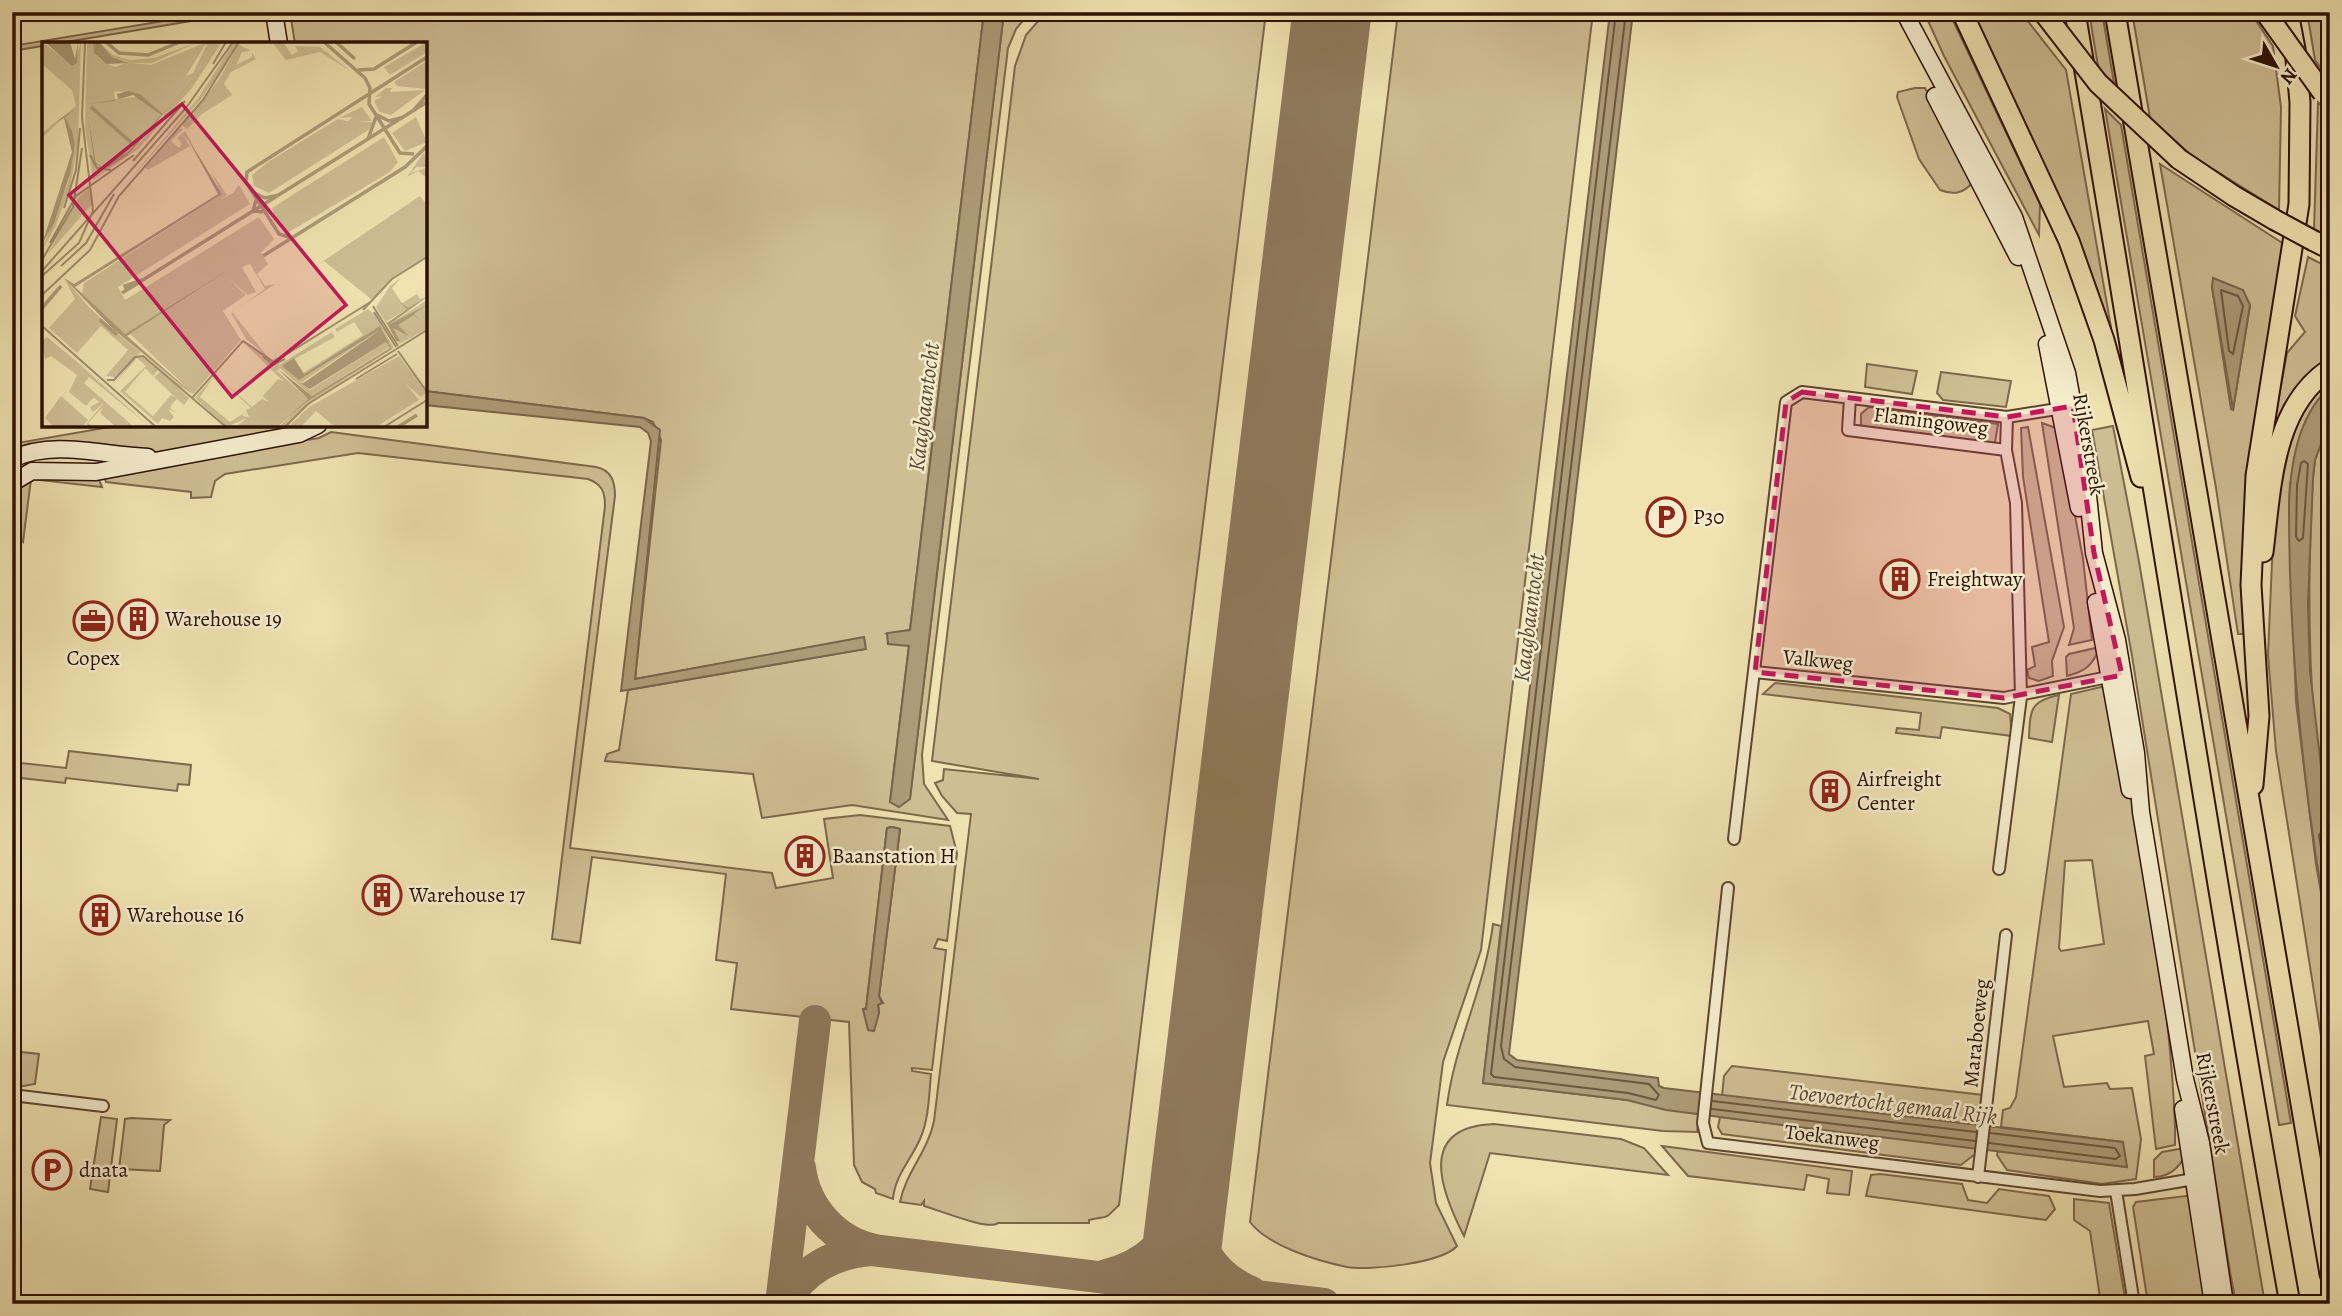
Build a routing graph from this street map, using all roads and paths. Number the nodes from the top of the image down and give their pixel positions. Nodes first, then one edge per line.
1 (274, 12) edge
2 (1893, 12) edge
3 (1904, 12) edge
4 (1962, 12) edge
5 (2043, 12) edge
6 (2075, 12) edge
7 (2115, 12) edge
8 (2265, 12) edge
9 (2288, 12) edge
10 (279, 42) edge
11 (2326, 97) edge
12 (2322, 245) edge
13 (2330, 369) edge
14 (1802, 391) joint
15 (1850, 398) junction
16 (2068, 408) junction
17 (2007, 416) junction
18 (314, 427) edge
19 (2006, 450) junction
20 (165, 457) junction
21 (12, 459) edge
22 (12, 483) edge
23 (2164, 561) junction
24 (2252, 629) junction
25 (1755, 672) junction
26 (2116, 676) junction
27 (2021, 696) junction
28 (2251, 814) junction
29 (1734, 839) dead end
30 (1999, 869) dead end
31 (1728, 888) dead end
32 (2006, 935) dead end
33 (12, 1095) edge
34 (103, 1106) dead end
35 (1978, 1177) junction
36 (2200, 1178) junction
37 (2116, 1191) junction
38 (2330, 1274) edge
39 (2134, 1304) edge
40 (2213, 1304) edge
41 (2225, 1304) edge
42 (2290, 1304) edge

1 - 10 street
2 - 16 street, Rijkerstreek
3 - 16 street, Rijkerstreek
4 - 23 highway
5 - 12 highway, bridge
6 - 23 highway
7 - 28 highway
8 - 11 highway, bridge
9 - 24 highway
13 - 24 highway
14 - 15 street, Flamingoweg
14 - 25 street, Valkweg
15 - 17 street, Flamingoweg
15 - 19 street, Flamingoweg
16 - 17 street, Flamingoweg
16 - 26 street, Rijkerstreek
17 - 19 street, Flamingoweg
18 - 20 street
19 - 27 street
20 - 21 street
20 - 22 street
23 - 42 highway
24 - 28 highway
25 - 27 street, Valkweg
25 - 29 street
26 - 27 street, Valkweg
26 - 36 street, Rijkerstreek
27 - 30 street
28 - 38 highway
31 - 35 street, Toekanweg
32 - 35 street, Maraboeweg
33 - 34 street
35 - 37 street, Toekanweg
36 - 37 street, Toekanweg
36 - 40 street, Rijkerstreek
36 - 41 street, Rijkerstreek
37 - 39 street

